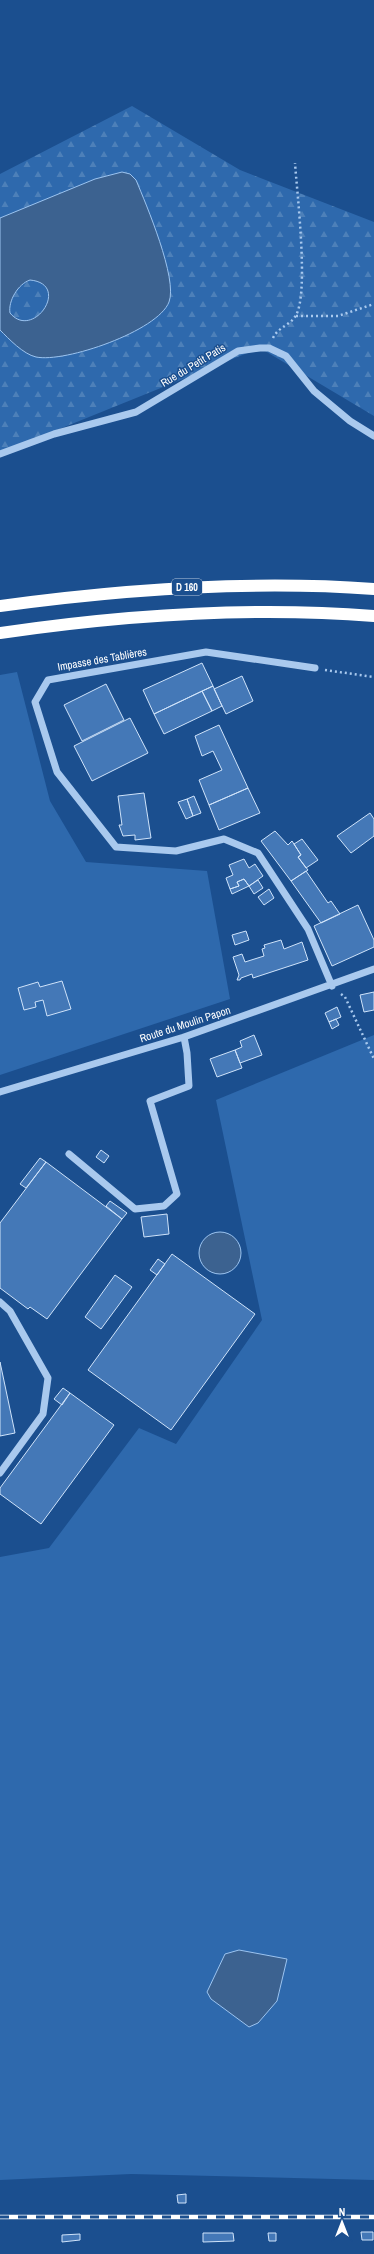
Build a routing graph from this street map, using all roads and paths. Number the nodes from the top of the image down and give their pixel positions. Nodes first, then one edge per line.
1 (295, 163) dead end
2 (374, 304) edge
3 (296, 316) junction
4 (269, 348) junction
5 (374, 436) edge
6 (0, 454) edge
7 (374, 589) edge
8 (0, 606) edge
9 (374, 616) edge
10 (0, 633) edge
11 (316, 668) joint
12 (374, 677) edge
13 (374, 969) edge
14 (332, 986) junction
15 (184, 1037) junction
16 (374, 1059) edge
17 (0, 1092) edge
18 (69, 1154) dead end
19 (0, 1302) edge
20 (0, 1473) edge

1 - 3 path
2 - 3 path
3 - 4 path
4 - 5 street
4 - 6 street, Rue du Petit Patis
7 - 8 highway, D 160
9 - 10 highway
11 - 12 path
11 - 14 street, Impasse des Tablières
13 - 14 street, Route du Moulin Papon
14 - 15 street, Route du Moulin Papon
14 - 16 path
15 - 17 street, Route du Moulin Papon
15 - 18 street
19 - 20 street

